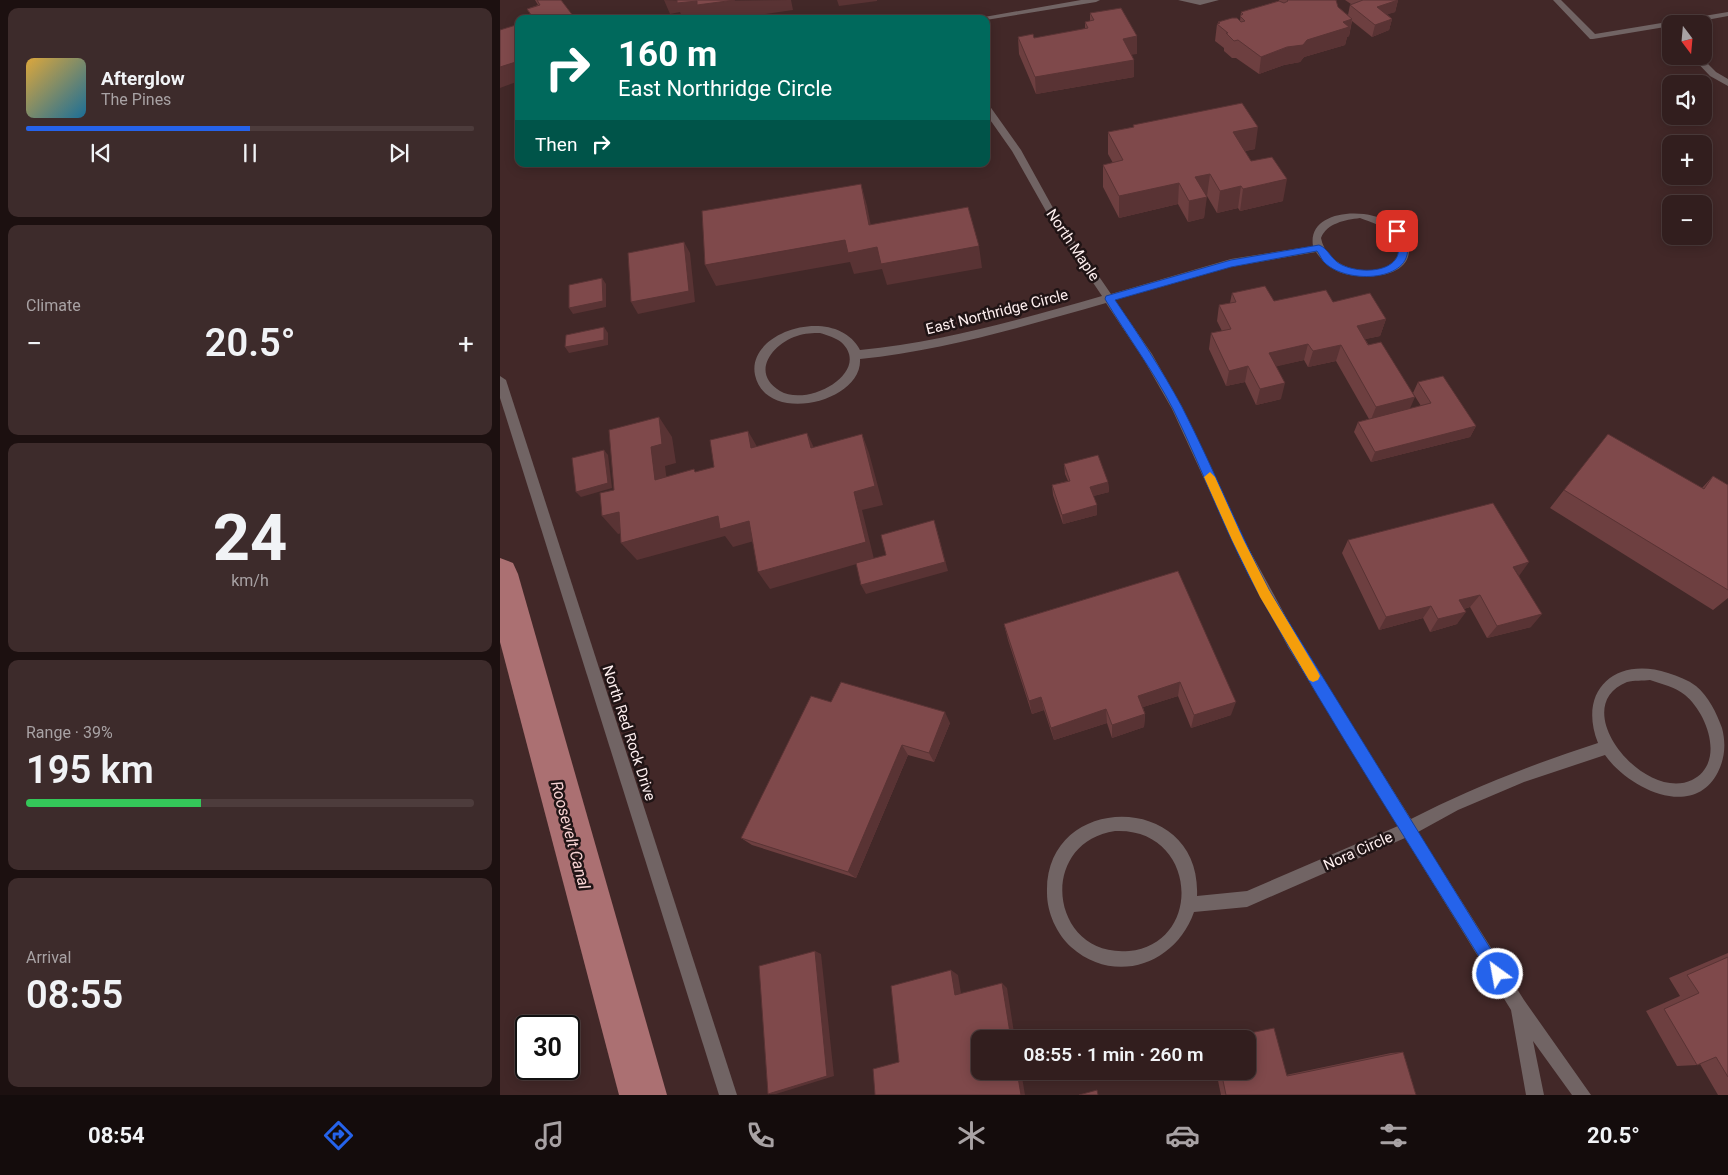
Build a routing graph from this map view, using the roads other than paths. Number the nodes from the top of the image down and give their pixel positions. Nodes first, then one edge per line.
1 (1096, 0) edge
2 (1182, 0) edge
3 (1215, 0) edge
4 (1557, 0) edge
5 (1728, 14) edge
6 (990, 17) edge
7 (1712, 17) edge
8 (1662, 25) edge
9 (1704, 65) edge
10 (1728, 83) edge
11 (990, 113) edge
12 (1319, 248) junction
13 (1109, 299) junction
14 (856, 355) junction
15 (500, 380) edge
16 (1607, 747) junction
17 (1408, 829) junction
18 (1188, 905) junction
19 (1518, 1006) junction
20 (728, 1095) edge
21 (1535, 1095) edge
22 (1582, 1095) edge

1 - 6 street
2 - 3 street
4 - 8 street
5 - 7 street
9 - 10 street
11 - 13 street, North Maple
12 - 12 street
12 - 13 street, East Northridge Circle
13 - 14 street, East Northridge Circle
13 - 17 street, North Maple
14 - 14 street
15 - 20 street, North Red Rock Drive
16 - 16 street
16 - 17 street, Nora Circle
17 - 18 street, Nora Circle
17 - 19 street, North Maple
18 - 18 street
19 - 21 street, North Maple
19 - 22 street, North Maple

